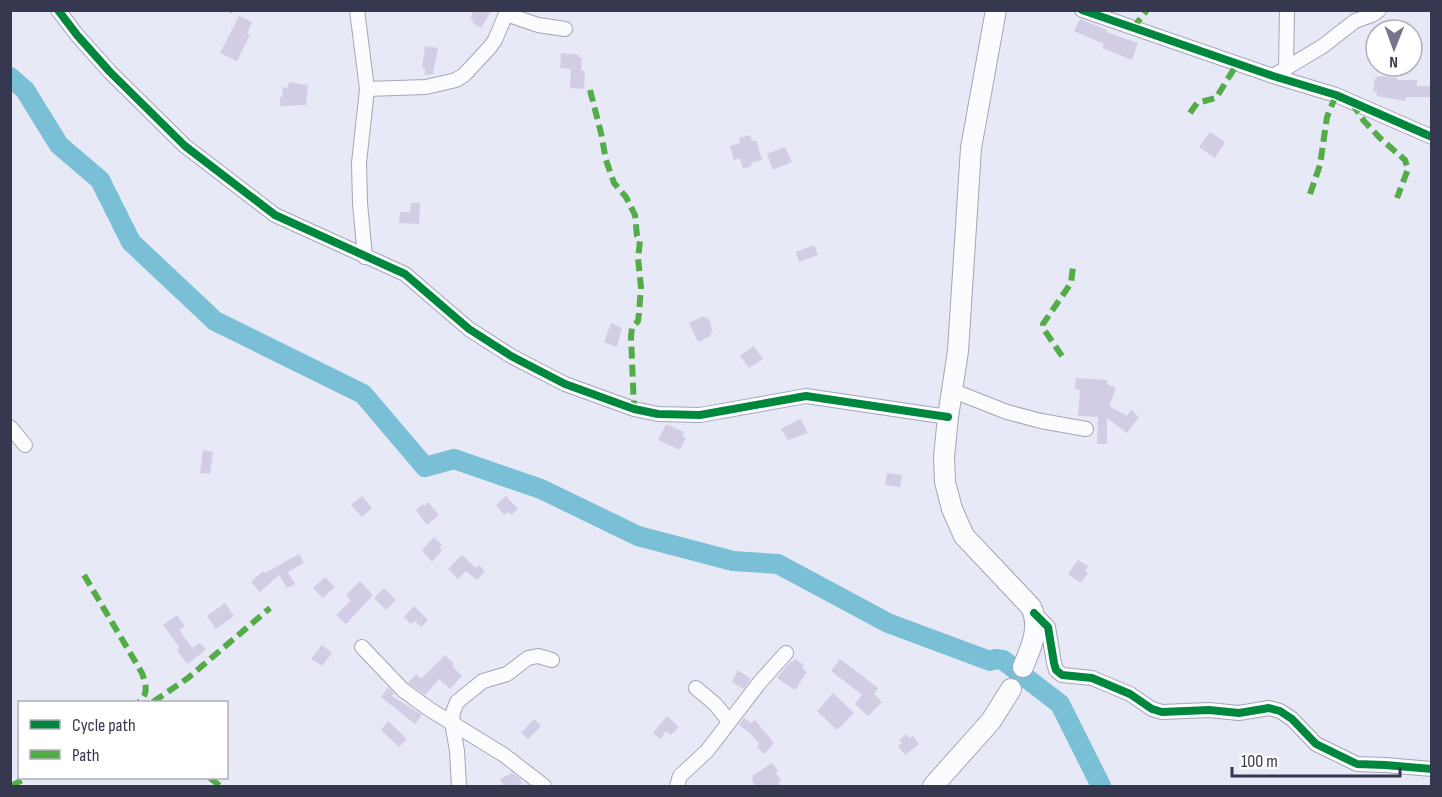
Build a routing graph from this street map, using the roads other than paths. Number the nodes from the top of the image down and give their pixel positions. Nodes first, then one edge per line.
1 (58, 10) edge
2 (357, 10) edge
3 (996, 10) edge
4 (1082, 10) edge
5 (1287, 10) edge
6 (1379, 10) edge
7 (565, 29) dead end
8 (1286, 69) junction
9 (1273, 76) junction
10 (367, 89) junction
11 (1431, 136) edge
12 (365, 257) junction
13 (951, 390) junction
14 (948, 417) junction
15 (10, 427) edge
16 (1086, 429) dead end
17 (25, 445) dead end
18 (1034, 613) junction
19 (362, 646) dead end
20 (786, 653) dead end
21 (552, 660) dead end
22 (1023, 667) dead end
23 (696, 688) dead end
24 (1011, 690) dead end
25 (729, 721) junction
26 (452, 723) junction
27 (1431, 769) edge
28 (459, 786) edge
29 (544, 786) edge
30 (677, 786) edge
31 (933, 786) edge

1 - 12 street
2 - 10 street
3 - 13 main road
4 - 9 street
5 - 8 street
6 - 8 street
7 - 10 street
8 - 9 street
9 - 11 street
10 - 12 street
12 - 14 street
13 - 14 main road
13 - 16 street
14 - 18 main road
15 - 17 street
18 - 22 main road
18 - 27 street
19 - 26 street
20 - 25 street
21 - 26 street
23 - 25 street
24 - 31 main road
25 - 30 street
26 - 28 street
26 - 29 street

